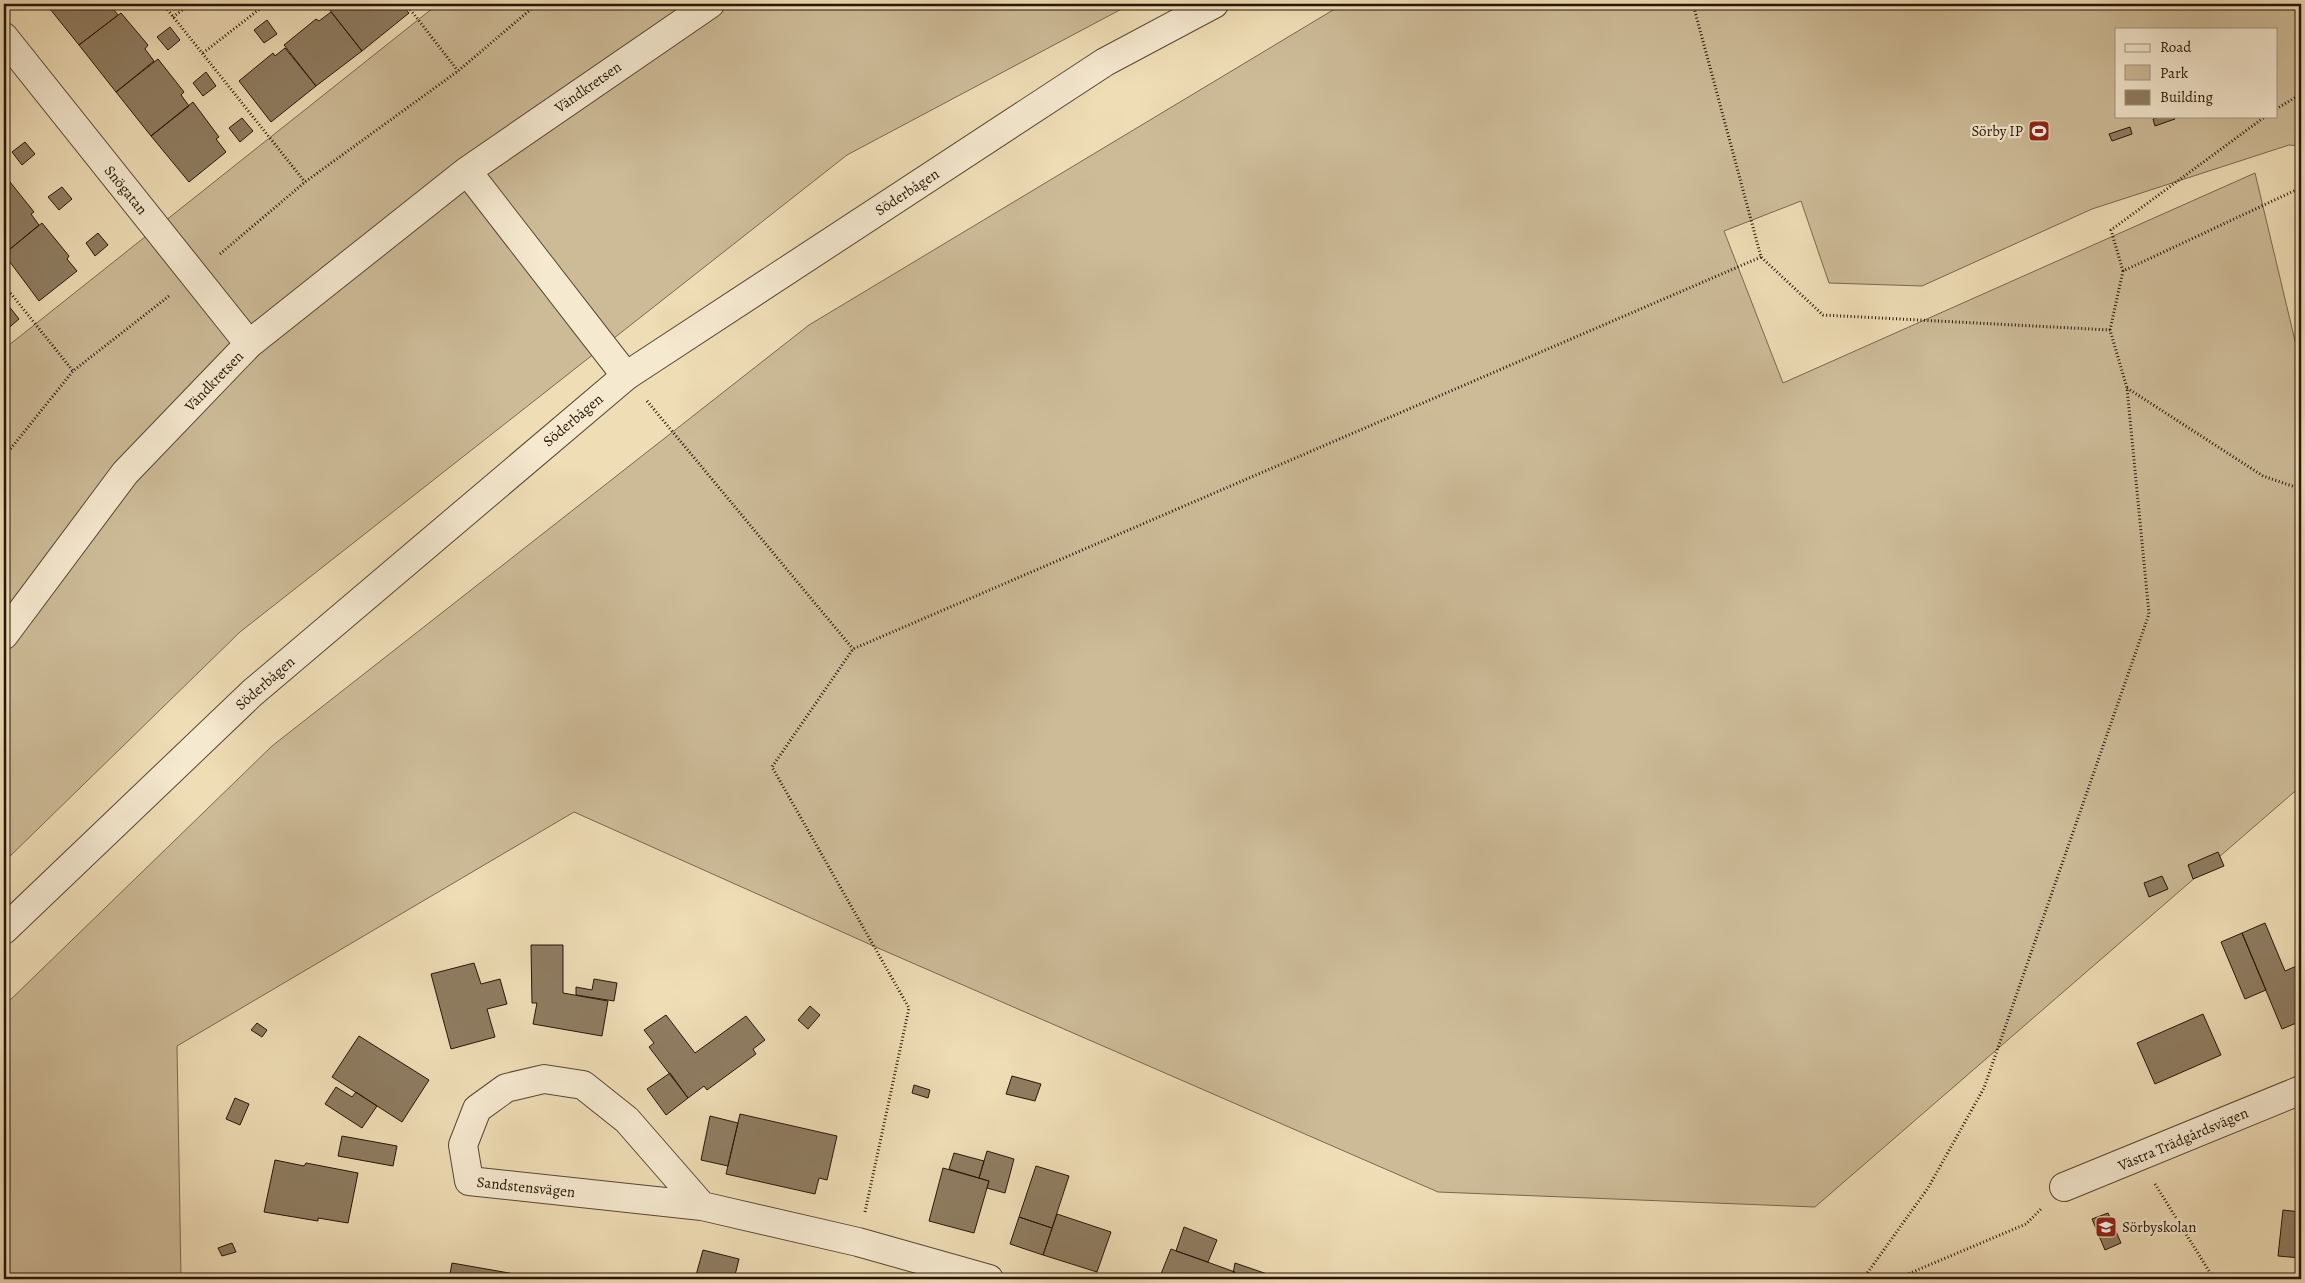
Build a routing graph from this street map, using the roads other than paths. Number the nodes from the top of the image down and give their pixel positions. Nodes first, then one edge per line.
1 (710, 4) edge
2 (1214, 4) edge
3 (4, 37) edge
4 (467, 171) junction
5 (249, 344) junction
6 (626, 376) junction
7 (4, 635) edge
8 (4, 930) edge
9 (2301, 1090) edge
10 (2064, 1187) road end
11 (702, 1206) junction
12 (989, 1279) edge

1 - 4 street, Vändkretsen
2 - 6 street, Söderbågen
3 - 5 street, Snögatan
4 - 5 street, Vändkretsen
4 - 6 street
5 - 7 street, Vändkretsen
6 - 8 street, Söderbågen
9 - 10 street, Västra Trädgårdsvägen
11 - 11 street, Sandstensvägen
11 - 12 street, Sandstensvägen

